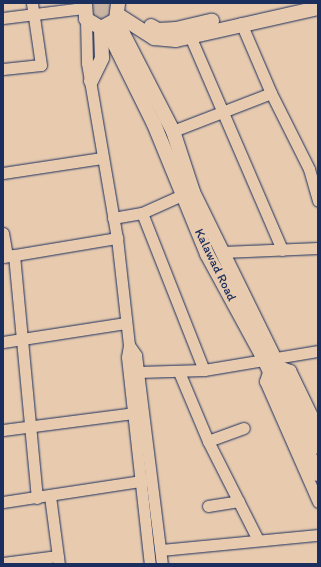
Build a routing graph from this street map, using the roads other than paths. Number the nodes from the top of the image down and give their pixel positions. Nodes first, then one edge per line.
1 (302, 3) edge
2 (33, 8) edge
3 (318, 8) edge
4 (85, 10) edge
5 (113, 17) edge
6 (3, 18) edge
7 (241, 23) junction
8 (190, 36) junction
9 (3, 69) edge
10 (91, 80) junction
11 (271, 93) junction
12 (223, 113) junction
13 (173, 131) junction
14 (102, 158) junction
15 (314, 168) edge
16 (3, 173) edge
17 (182, 195) junction
18 (318, 201) edge
19 (142, 213) junction
20 (113, 218) junction
21 (3, 234) edge
22 (116, 238) junction
23 (318, 248) edge
24 (282, 250) junction
25 (223, 252) junction
26 (8, 256) edge
27 (126, 323) junction
28 (22, 339) junction
29 (3, 342) edge
30 (129, 345) junction
31 (318, 351) edge
32 (275, 369) junction
33 (204, 370) junction
34 (138, 372) junction
35 (179, 372) junction
36 (138, 413) junction
37 (317, 423) edge
38 (30, 427) junction
39 (244, 428) dead end
40 (3, 430) edge
41 (208, 441) junction
42 (318, 447) edge
43 (318, 474) edge
44 (140, 480) junction
45 (50, 496) junction
46 (37, 498) junction
47 (239, 501) junction
48 (3, 502) edge
49 (318, 502) edge
50 (208, 506) dead end
51 (318, 535) edge
52 (258, 540) junction
53 (161, 550) junction
54 (58, 560) edge
55 (3, 563) edge
56 (150, 564) edge
57 (162, 564) edge

1 - 5 main road
2 - 4 street
2 - 6 street
2 - 9 street
3 - 7 main road
4 - 5 main road
4 - 10 street
5 - 8 main road
5 - 10 main road
5 - 13 main road, Kalawad Road
5 - 17 main road, Kalawad Road
7 - 8 main road
7 - 11 street
8 - 12 street
10 - 14 street
11 - 12 street
11 - 15 street
12 - 13 street
12 - 24 street
13 - 25 main road, Kalawad Road
14 - 16 street
14 - 20 street
15 - 18 street
17 - 19 street
17 - 32 main road, Kalawad Road
19 - 20 street
19 - 33 street
20 - 22 street
21 - 26 street
22 - 26 street
22 - 27 street
23 - 24 street
24 - 25 street
25 - 32 main road, Kalawad Road
26 - 28 street
27 - 28 street
27 - 30 street
28 - 29 street
28 - 38 street
30 - 34 street
30 - 36 street
31 - 32 street
32 - 33 street
32 - 37 street, Kalawad Road
32 - 42 main road
32 - 43 main road
32 - 49 street, Kalawad Road
33 - 35 street
34 - 35 street
34 - 36 street
35 - 41 street
36 - 38 street
36 - 44 street
36 - 53 street
38 - 40 street
38 - 46 street
39 - 41 street
41 - 47 street
44 - 45 street
44 - 56 street
45 - 46 street
45 - 54 street
46 - 48 street
47 - 50 street
47 - 52 street
51 - 52 street
52 - 53 street
53 - 57 street
54 - 55 street

